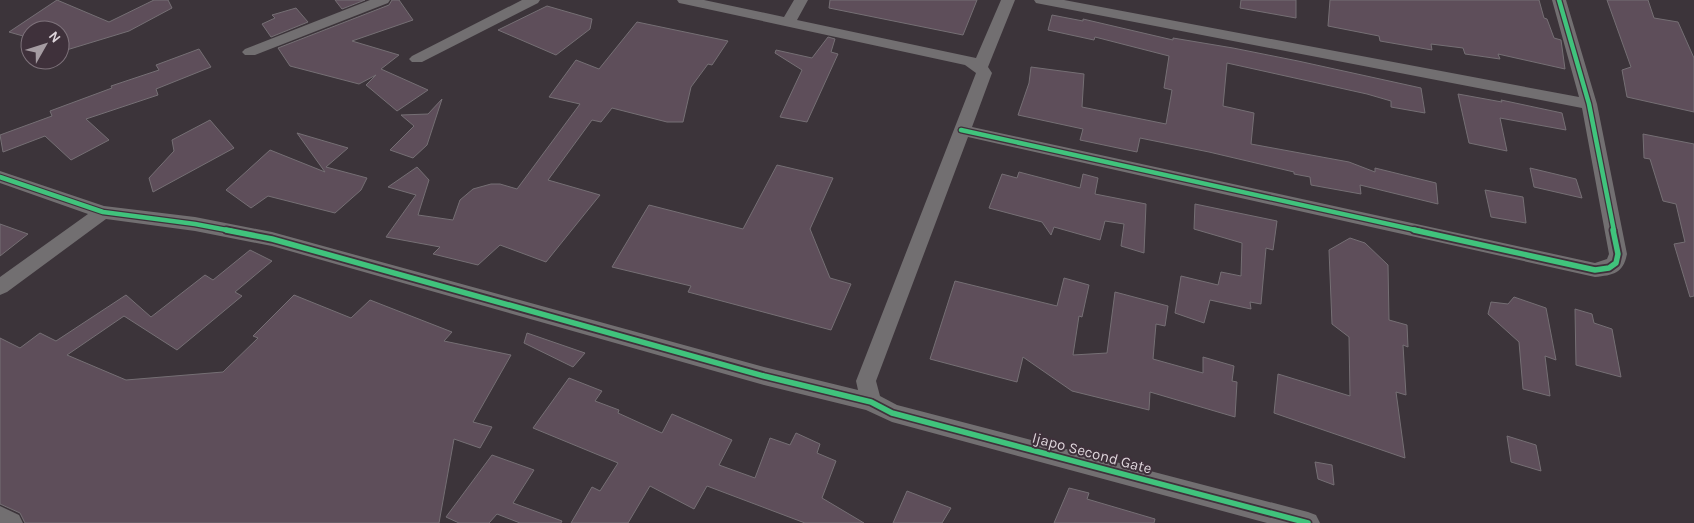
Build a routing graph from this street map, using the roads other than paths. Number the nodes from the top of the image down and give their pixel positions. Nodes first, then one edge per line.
1 (383, 0) edge
2 (533, 0) edge
3 (684, 0) edge
4 (801, 0) edge
5 (1008, 0) edge
6 (1041, 0) edge
7 (1559, 0) edge
8 (788, 22) junction
9 (250, 52) dead end
10 (417, 59) dead end
11 (980, 67) junction
12 (1589, 104) junction
13 (961, 130) junction
14 (0, 177) edge
15 (103, 212) junction
16 (0, 287) edge
17 (871, 402) junction
18 (0, 516) edge
19 (1254, 516) edge
20 (11, 523) edge
21 (1308, 523) edge

1 - 9 street
2 - 10 street
3 - 8 street
4 - 8 street
5 - 11 street
6 - 12 street
7 - 12 street
8 - 11 street
11 - 13 street
12 - 13 street
13 - 17 street
14 - 15 street, Ijapo Second Gate
15 - 16 street
15 - 17 street, Ijapo Second Gate
17 - 19 street, Ijapo Second Gate
18 - 20 street
19 - 21 street, Ijapo Second Gate

